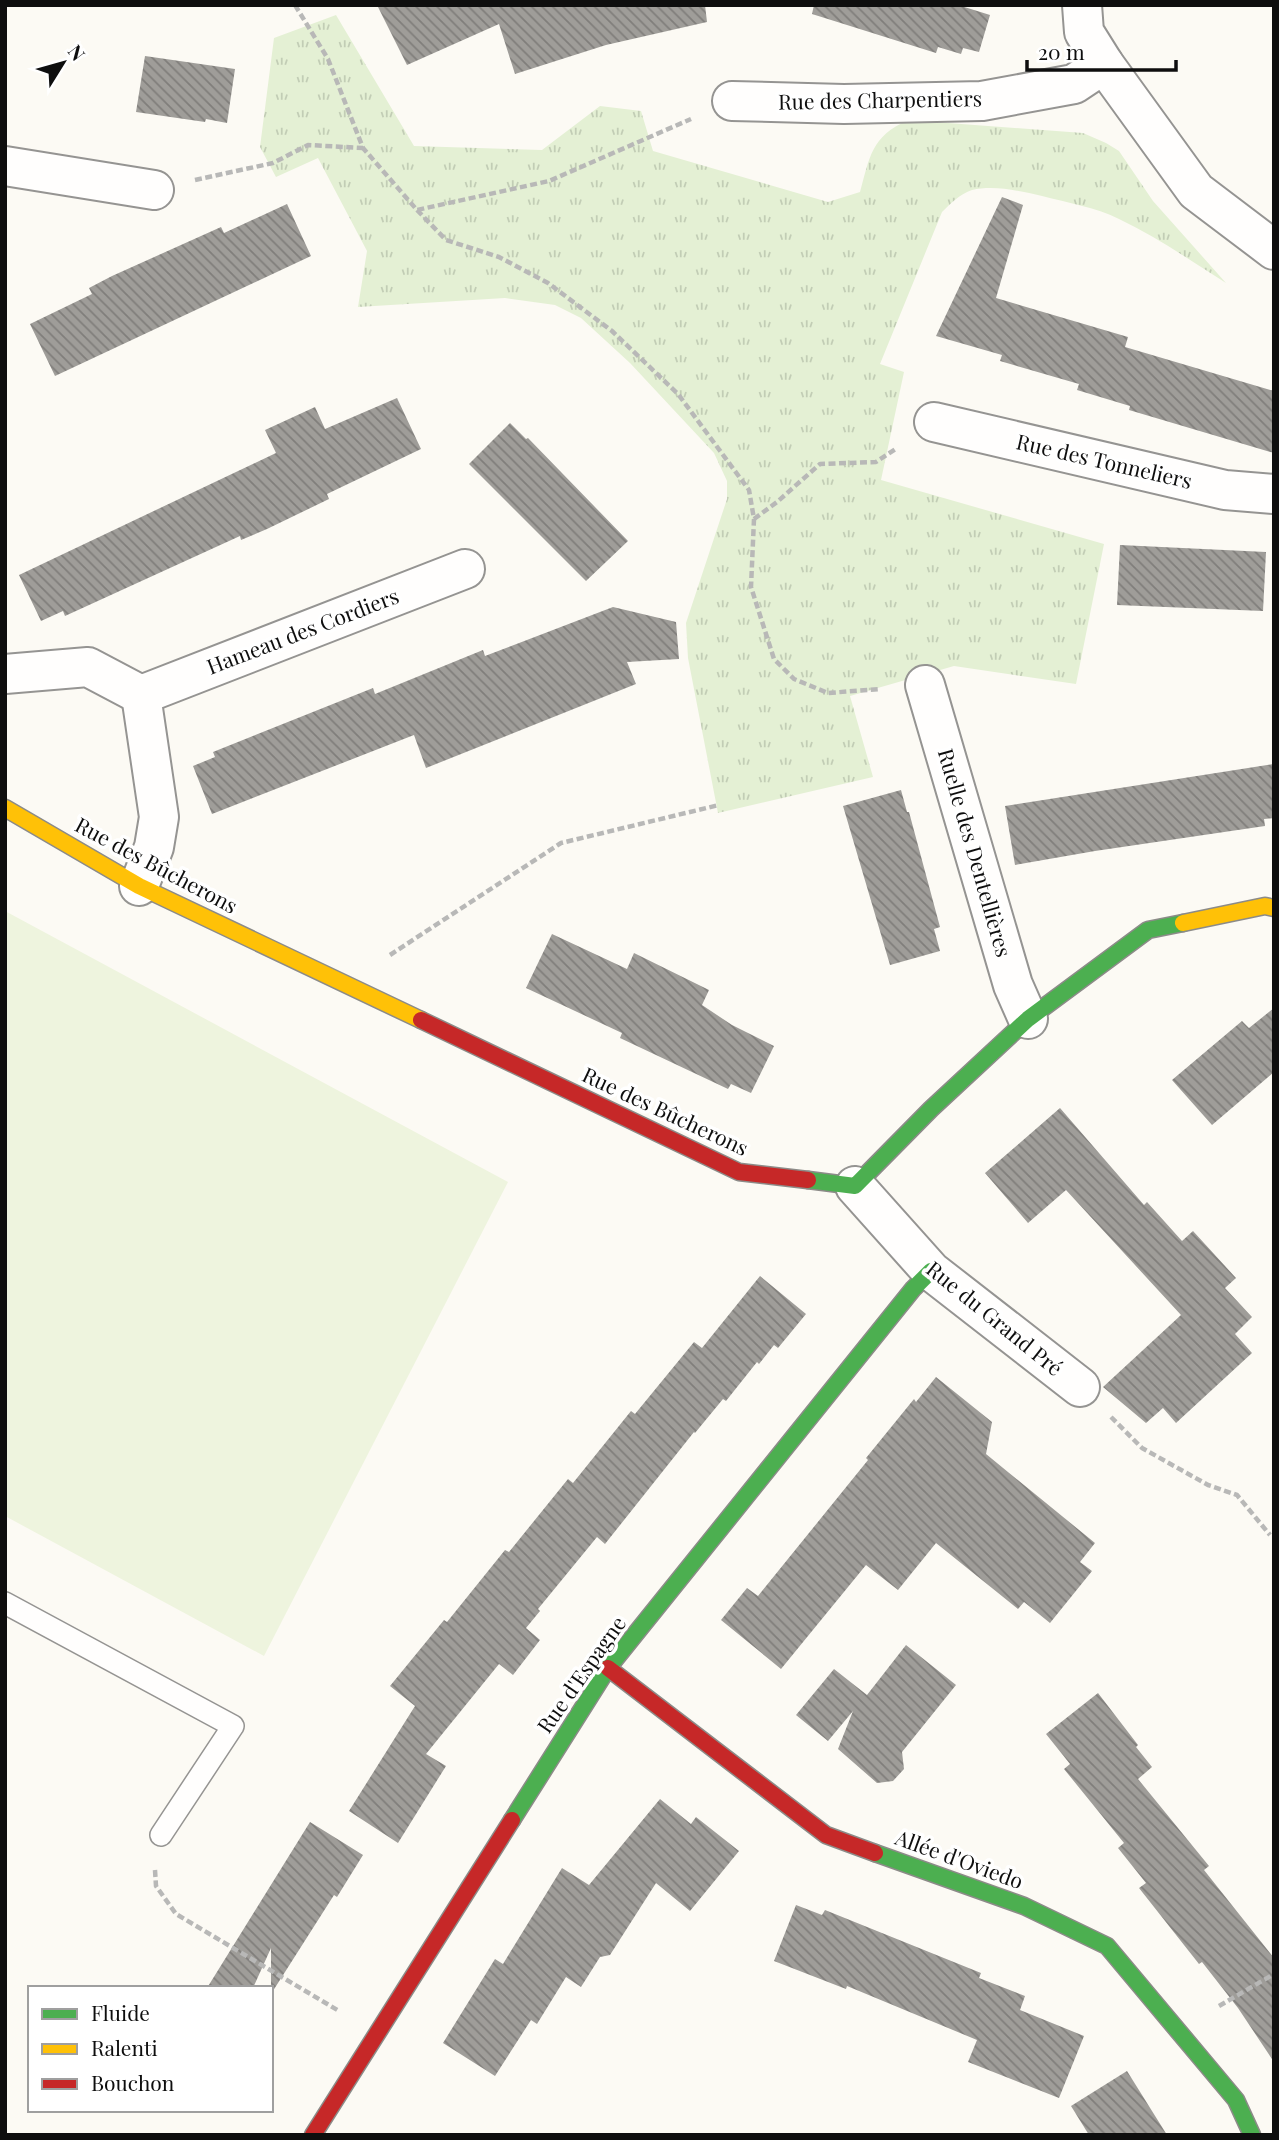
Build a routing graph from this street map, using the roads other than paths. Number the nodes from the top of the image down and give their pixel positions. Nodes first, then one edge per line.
1 (1082, 5) edge
2 (1104, 64) junction
3 (732, 101) road end
4 (5, 166) edge
5 (154, 190) road end
6 (1274, 250) edge
7 (934, 422) road end
8 (1274, 494) edge
9 (466, 569) dead end
10 (5, 674) edge
11 (925, 685) road end
12 (141, 695) junction
13 (5, 808) edge
14 (139, 886) junction
15 (1274, 908) edge
16 (1028, 1019) junction
17 (855, 1186) junction
18 (930, 1271) junction
19 (1080, 1387) road end
20 (5, 1603) edge
21 (608, 1668) junction
22 (162, 1835) road end
23 (313, 2135) edge
24 (1252, 2135) edge

1 - 2 street
2 - 3 street, Rue des Charpentiers
2 - 6 street
4 - 5 street
7 - 8 street, Rue des Tonneliers
9 - 12 street, Hameau des Cordiers
10 - 12 street
11 - 16 street, Ruelle des Dentellières
12 - 14 street
13 - 14 street, Rue des Bûcherons
14 - 17 street, Rue des Bûcherons
15 - 16 street
16 - 17 street
17 - 18 street, Rue du Grand Pré
18 - 19 street, Rue du Grand Pré
18 - 21 street, Rue d'Espagne
20 - 22 lane
21 - 23 street, Rue d'Espagne
21 - 24 street, Allée d'Oviedo

